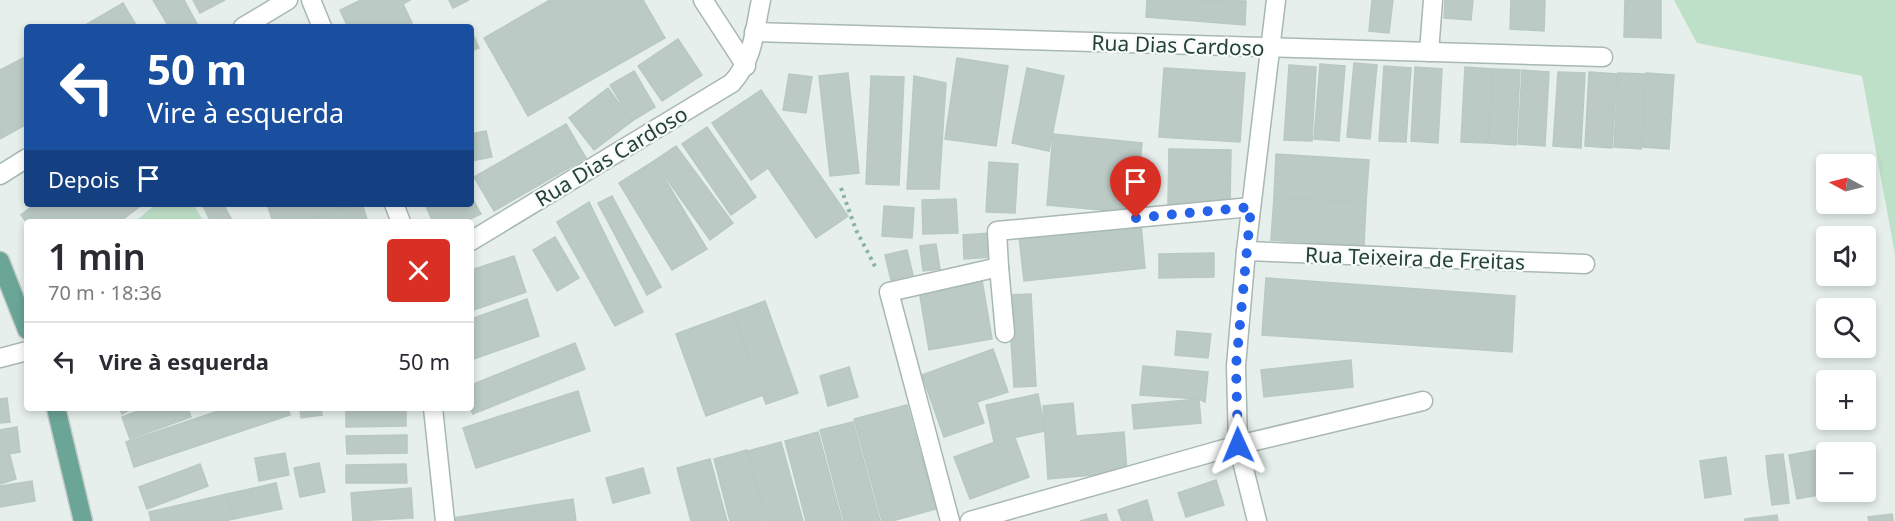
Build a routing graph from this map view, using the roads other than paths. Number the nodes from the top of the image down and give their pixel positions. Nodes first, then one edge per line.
1 (288, 0) edge
2 (311, 0) edge
3 (703, 0) edge
4 (760, 0) edge
5 (1276, 0) edge
6 (1432, 0) edge
7 (248, 24) edge
8 (321, 24) edge
9 (754, 32) junction
10 (1272, 48) junction
11 (1429, 51) junction
12 (1603, 57) dead end
13 (746, 66) junction
14 (24, 160) edge
15 (0, 175) edge
16 (1251, 207) junction
17 (474, 239) edge
18 (1246, 251) junction
19 (0, 261) edge
20 (1585, 264) dead end
21 (999, 267) junction
22 (24, 322) edge
23 (1005, 333) dead end
24 (24, 352) edge
25 (0, 358) edge
26 (1423, 401) dead end
27 (57, 411) edge
28 (433, 411) edge
29 (1238, 445) junction
30 (83, 521) edge
31 (445, 521) edge
32 (950, 521) edge
33 (970, 521) edge
34 (1257, 521) edge

1 - 7 street
2 - 8 street
3 - 13 street
4 - 9 street
5 - 10 street
6 - 11 street
9 - 10 street, Rua Dias Cardoso
9 - 13 street
10 - 11 street, Rua Dias Cardoso
10 - 16 street
11 - 12 street, Rua Dias Cardoso
13 - 17 street, Rua Dias Cardoso
14 - 15 street
16 - 18 street
16 - 21 street
18 - 20 street, Rua Teixeira de Freitas
18 - 29 street
19 - 22 main road
21 - 23 street
21 - 32 street
24 - 25 street
26 - 29 street
27 - 30 main road
28 - 31 street
29 - 33 street
29 - 34 street

